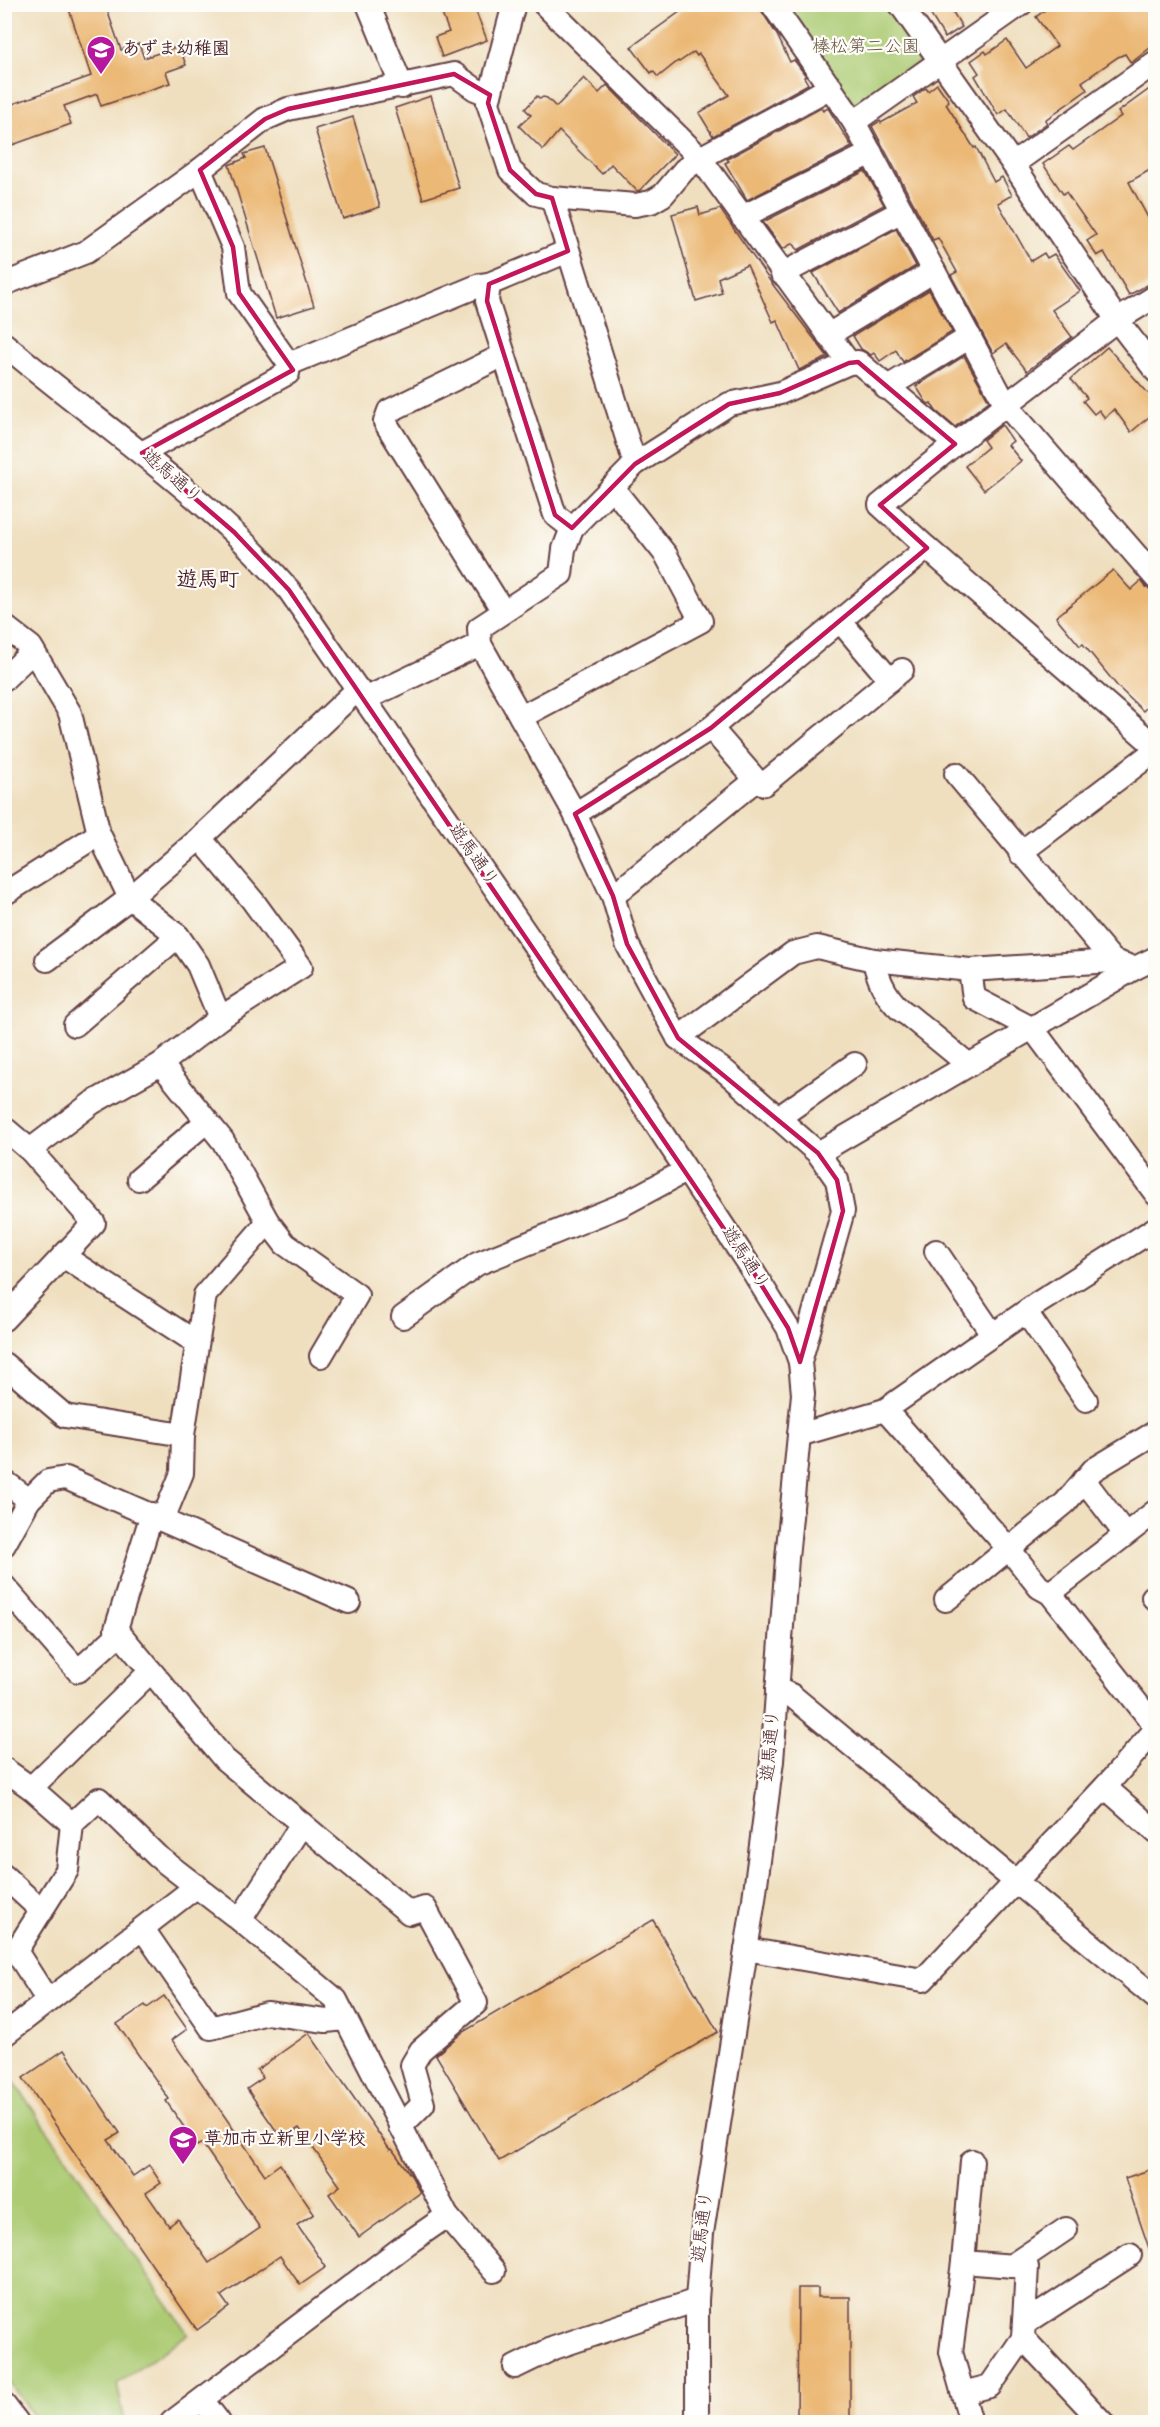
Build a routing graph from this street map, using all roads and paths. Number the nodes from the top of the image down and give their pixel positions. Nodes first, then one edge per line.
1 (368, 4) edge
2 (514, 4) edge
3 (544, 4) edge
4 (772, 4) edge
5 (900, 4) edge
6 (1021, 4) edge
7 (941, 62) junction
8 (1155, 62) edge
9 (402, 87) junction
10 (831, 87) junction
11 (490, 95) junction
12 (854, 122) junction
13 (871, 153) junction
14 (700, 158) junction
15 (1013, 164) junction
16 (200, 170) junction
17 (552, 198) junction
18 (902, 211) junction
19 (742, 217) junction
20 (568, 251) junction
21 (934, 271) junction
22 (782, 274) junction
23 (4, 284) edge
24 (489, 285) junction
25 (1155, 296) edge
26 (1117, 320) junction
27 (828, 335) junction
28 (970, 337) junction
29 (4, 344) edge
30 (504, 355) junction
31 (849, 363) junction
32 (289, 364) junction
33 (1155, 370) edge
34 (886, 388) junction
35 (1006, 405) junction
36 (955, 444) junction
37 (142, 453) junction
38 (635, 464) junction
39 (612, 487) junction
40 (572, 528) junction
41 (927, 548) junction
42 (1155, 578) edge
43 (503, 611) junction
44 (841, 621) junction
45 (4, 627) edge
46 (480, 644) junction
47 (33, 651) junction
48 (4, 680) edge
49 (361, 694) junction
50 (521, 717) junction
51 (711, 728) junction
52 (1155, 748) edge
53 (956, 774) dead end
54 (756, 780) junction
55 (575, 814) junction
56 (99, 834) junction
57 (200, 838) junction
58 (1020, 853) junction
59 (4, 894) edge
60 (614, 896) junction
61 (130, 898) junction
62 (178, 936) junction
63 (1155, 958) edge
64 (47, 960) dead end
65 (874, 960) junction
66 (1113, 961) junction
67 (1135, 968) junction
68 (970, 970) junction
69 (220, 1018) junction
70 (75, 1024) dead end
71 (1031, 1028) junction
72 (678, 1038) junction
73 (161, 1064) junction
74 (855, 1064) dead end
75 (969, 1065) junction
76 (778, 1118) junction
77 (207, 1121) junction
78 (4, 1128) edge
79 (30, 1150) junction
80 (818, 1153) junction
81 (685, 1171) junction
82 (139, 1179) dead end
83 (1155, 1194) edge
84 (268, 1222) junction
85 (1152, 1236) edge
86 (936, 1251) dead end
87 (63, 1256) junction
88 (1026, 1312) junction
89 (403, 1317) dead end
90 (4, 1319) edge
91 (993, 1335) junction
92 (197, 1343) junction
93 (321, 1356) dead end
94 (800, 1362) junction
95 (4, 1364) edge
96 (1086, 1400) dead end
97 (885, 1410) junction
98 (1155, 1432) edge
99 (183, 1435) junction
100 (799, 1435) junction
101 (1084, 1480) junction
102 (4, 1481) edge
103 (30, 1500) junction
104 (1155, 1511) edge
105 (158, 1517) junction
106 (1125, 1534) junction
107 (4, 1545) edge
108 (1009, 1549) junction
109 (4, 1586) edge
110 (1050, 1593) junction
111 (946, 1600) dead end
112 (349, 1602) dead end
113 (119, 1634) junction
114 (150, 1672) junction
115 (777, 1689) junction
116 (1155, 1728) edge
117 (4, 1770) edge
118 (1105, 1787) junction
119 (31, 1788) junction
120 (72, 1824) junction
121 (302, 1824) junction
122 (1155, 1832) edge
123 (4, 1876) edge
124 (1015, 1880) junction
125 (196, 1886) junction
126 (42, 1911) junction
127 (240, 1920) junction
128 (143, 1929) junction
129 (746, 1949) junction
130 (10, 1957) edge
131 (1155, 1998) edge
132 (48, 2001) junction
133 (345, 2019) junction
134 (4, 2035) edge
135 (400, 2127) junction
136 (972, 2161) dead end
137 (447, 2216) junction
138 (1066, 2229) dead end
139 (1130, 2255) dead end
140 (963, 2262) junction
141 (1011, 2266) junction
142 (494, 2271) dead end
143 (697, 2300) junction
144 (1024, 2331) junction
145 (515, 2367) dead end
146 (963, 2393) junction
147 (202, 2400) junction
148 (4, 2406) edge
149 (17, 2422) edge
150 (172, 2422) edge
151 (219, 2422) edge
152 (697, 2422) edge
153 (969, 2422) edge
154 (1102, 2422) edge

1 - 9 street
2 - 11 street
3 - 14 street
4 - 10 street
5 - 7 street
6 - 7 street
7 - 12 street
7 - 15 street
8 - 15 street
9 - 11 street
9 - 16 street
10 - 12 street
10 - 14 street
11 - 17 street
12 - 13 street
13 - 18 street
13 - 19 street
14 - 17 street
14 - 19 street
15 - 26 street
16 - 23 street
16 - 32 street
17 - 20 street
18 - 21 street
18 - 22 street
19 - 22 street
20 - 24 street
20 - 38 street
21 - 27 street
21 - 28 street
22 - 27 street
24 - 30 street
24 - 32 street
25 - 26 street
26 - 33 street
26 - 35 street
27 - 31 street
28 - 34 street
28 - 35 street
29 - 37 street, 遊馬通り
30 - 40 street
30 - 43 street
31 - 34 street
31 - 38 street
32 - 37 street
34 - 36 street
35 - 36 street
35 - 42 street
36 - 41 street
37 - 49 street, 遊馬通り
38 - 39 street
39 - 40 street
39 - 50 street
40 - 43 street
41 - 44 street
41 - 52 street
43 - 46 street
44 - 51 street
44 - 54 street
45 - 47 street
46 - 49 street
46 - 50 street
47 - 48 street
47 - 56 street
49 - 57 street
49 - 81 street, 遊馬通り
50 - 55 street
51 - 54 street
51 - 55 street
52 - 58 street
53 - 58 street
54 - 60 street
55 - 60 street
56 - 59 street
56 - 61 street
57 - 61 street
57 - 69 street
58 - 66 street
60 - 72 street
61 - 62 street
61 - 64 street
62 - 69 street
62 - 70 street
63 - 67 street
65 - 68 street
65 - 72 street
65 - 75 street
66 - 67 street
66 - 68 street
67 - 71 street
68 - 71 street
69 - 73 street
71 - 75 street
71 - 83 street
72 - 76 street
73 - 77 street
73 - 79 street
74 - 76 street
75 - 80 street
76 - 80 street
77 - 82 street
77 - 84 street
78 - 79 street
79 - 87 street
80 - 94 street
81 - 89 street
81 - 94 street, 遊馬通り
84 - 92 street
84 - 93 street
85 - 88 street
86 - 91 street
87 - 90 street
87 - 92 street
88 - 91 street
88 - 96 street
91 - 97 street
92 - 99 street
94 - 100 street, 遊馬通り
95 - 99 street
97 - 100 street
97 - 108 street
98 - 101 street
99 - 105 street
100 - 115 street, 遊馬通り
101 - 106 street
101 - 108 street
102 - 103 street
103 - 105 street
103 - 107 street
104 - 106 street
105 - 112 street
105 - 113 street
106 - 110 street
108 - 110 street
108 - 111 street
109 - 113 street
110 - 116 street
113 - 114 street
114 - 119 street
114 - 121 street
115 - 124 street
115 - 129 street, 遊馬通り
116 - 118 street
117 - 119 street
118 - 122 street
118 - 124 street
119 - 120 street
120 - 125 street
120 - 126 street
121 - 127 street
121 - 135 street
123 - 126 street
124 - 129 street
124 - 131 street
125 - 127 street
125 - 128 street
126 - 130 street
127 - 133 street
128 - 132 street
128 - 133 street
129 - 143 street, 遊馬通り
130 - 132 street
132 - 134 street
133 - 135 street
135 - 137 street
136 - 140 street
137 - 142 street
137 - 147 street
138 - 141 street
139 - 144 street
140 - 141 street
140 - 146 street
141 - 144 street
143 - 145 street
143 - 152 street, 遊馬通り
144 - 146 street
144 - 154 street
146 - 153 street
147 - 150 street
147 - 151 street
148 - 149 street

